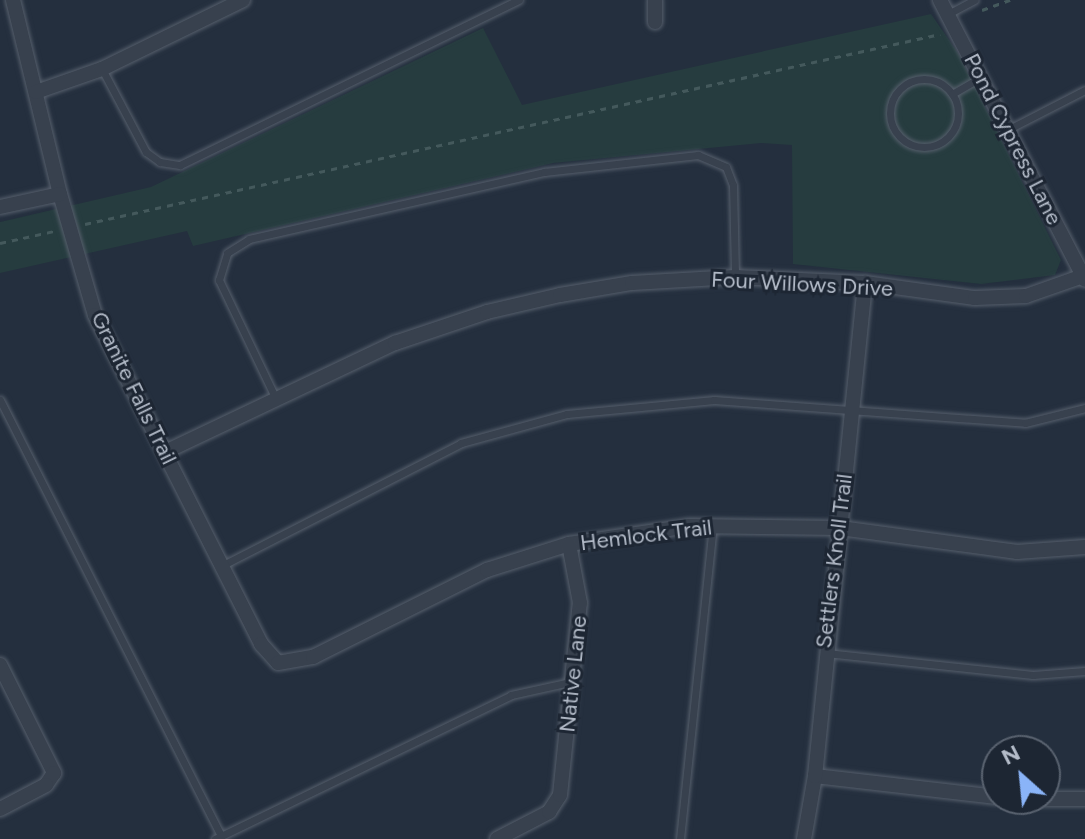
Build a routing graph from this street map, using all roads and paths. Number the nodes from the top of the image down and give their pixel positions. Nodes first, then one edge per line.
1 (13, 0) edge
2 (243, 0) edge
3 (519, 0) edge
4 (655, 0) edge
5 (940, 0) edge
6 (974, 0) edge
7 (1010, 0) edge
8 (948, 14) junction
9 (974, 15) dead end
10 (655, 22) dead end
11 (947, 31) dead end
12 (102, 69) junction
13 (982, 77) junction
14 (1085, 90) edge
15 (36, 92) junction
16 (952, 94) junction
17 (1009, 129) junction
18 (60, 194) junction
19 (0, 207) edge
20 (79, 225) dead end
21 (58, 230) dead end
22 (0, 243) edge
23 (735, 277) junction
24 (1084, 278) edge
25 (865, 283) junction
26 (276, 399) junction
27 (0, 400) edge
28 (850, 408) junction
29 (1085, 408) edge
30 (165, 452) junction
31 (713, 526) junction
32 (840, 528) junction
33 (569, 544) junction
34 (1085, 547) edge
35 (223, 565) junction
36 (824, 653) junction
37 (278, 663) joint
38 (0, 665) edge
39 (1085, 671) edge
40 (573, 682) junction
41 (815, 776) junction
42 (981, 795) edge
43 (1061, 799) edge
44 (1085, 799) edge
45 (0, 809) edge
46 (218, 838) edge
47 (497, 839) edge
48 (680, 839) edge
49 (804, 839) edge

1 - 15 street, Granite Falls Trail
2 - 12 street
3 - 12 lane
4 - 10 street
5 - 8 street, Pond Cypress Lane
6 - 8 lane
7 - 9 path
8 - 13 street, Pond Cypress Lane
11 - 20 path
12 - 15 street
13 - 16 lane
13 - 17 street, Pond Cypress Lane
14 - 17 lane
15 - 18 street, Granite Falls Trail
16 - 16 lane
17 - 24 street, Pond Cypress Lane
18 - 19 street
18 - 30 street, Granite Falls Trail
21 - 22 path
23 - 25 street, Four Willows Drive
23 - 26 street, Four Willows Drive
23 - 26 lane
24 - 25 street, Four Willows Drive
25 - 28 street, Settlers Knoll Trail
26 - 30 street, Four Willows Drive
27 - 46 lane
28 - 29 lane
28 - 32 street, Settlers Knoll Trail
28 - 35 lane
30 - 35 street, Granite Falls Trail
31 - 32 street, Hemlock Trail
31 - 33 street, Hemlock Trail
31 - 48 lane
32 - 34 street, Hemlock Trail
32 - 36 street, Settlers Knoll Trail
33 - 37 street, Hemlock Trail
33 - 40 street, Native Lane
35 - 37 street, Granite Falls Trail
36 - 39 lane
36 - 41 street, Settlers Knoll Trail
38 - 45 street
40 - 46 lane
40 - 47 street, Native Lane
41 - 42 street
41 - 49 street, Settlers Knoll Trail
43 - 44 street

